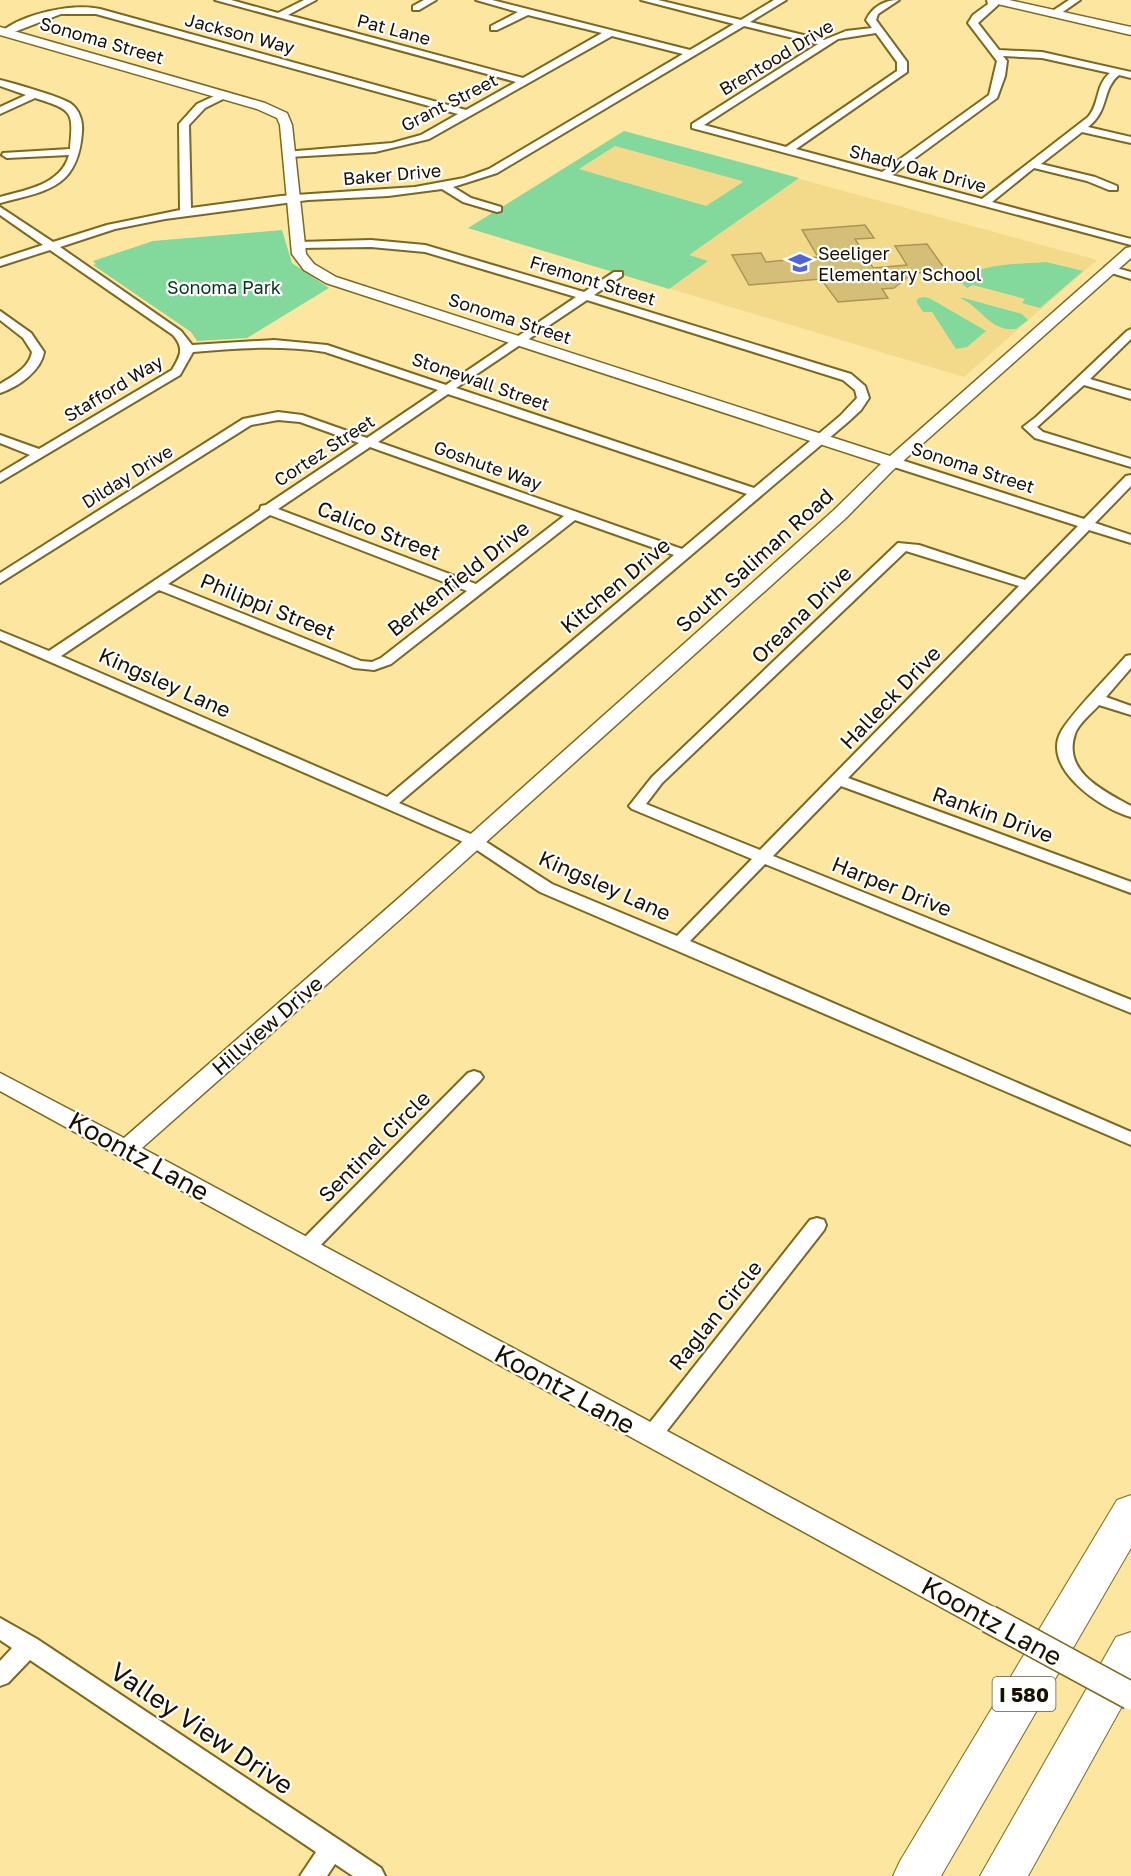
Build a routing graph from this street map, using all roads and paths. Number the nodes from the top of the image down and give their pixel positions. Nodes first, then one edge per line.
1 (220, 0) edge
2 (311, 0) edge
3 (431, 0) edge
4 (481, 0) edge
5 (646, 0) edge
6 (781, 0) edge
7 (894, 0) edge
8 (992, 0) edge
9 (1075, 0) edge
10 (416, 8) dead end
11 (526, 12) junction
12 (1054, 14) junction
13 (279, 16) junction
14 (742, 23) junction
15 (494, 28) dead end
16 (877, 30) junction
17 (1131, 31) edge
18 (3, 32) edge
19 (610, 33) junction
20 (826, 43) junction
21 (691, 53) junction
22 (997, 53) junction
23 (1117, 72) junction
24 (1131, 75) edge
25 (524, 81) junction
26 (0, 83) edge
27 (36, 94) junction
28 (223, 95) junction
29 (0, 111) edge
30 (466, 113) junction
31 (696, 126) joint
32 (1080, 128) junction
33 (1131, 140) edge
34 (788, 150) junction
35 (74, 152) junction
36 (289, 154) junction
37 (7, 155) dead end
38 (1033, 165) junction
39 (884, 176) junction
40 (446, 187) junction
41 (1113, 188) dead end
42 (293, 198) junction
43 (0, 200) edge
44 (983, 203) junction
45 (497, 209) dead end
46 (0, 210) edge
47 (187, 213) junction
48 (1131, 242) edge
49 (299, 245) junction
50 (52, 246) junction
51 (1131, 251) edge
52 (0, 263) edge
53 (1109, 269) junction
54 (618, 274) dead end
55 (1131, 276) edge
56 (586, 296) junction
57 (2, 318) edge
58 (1131, 334) edge
59 (520, 342) junction
60 (187, 349) junction
61 (1081, 380) junction
62 (0, 389) edge
63 (448, 390) junction
64 (864, 395) joint
65 (1131, 395) edge
66 (278, 416) joint
67 (0, 439) edge
68 (821, 439) junction
69 (368, 442) junction
70 (40, 454) junction
71 (893, 462) junction
72 (1131, 463) edge
73 (0, 478) edge
74 (1131, 479) edge
75 (756, 493) junction
76 (266, 510) junction
77 (573, 515) junction
78 (1087, 524) junction
79 (1131, 539) edge
80 (684, 554) junction
81 (0, 579) edge
82 (157, 584) junction
83 (1028, 585) junction
84 (478, 590) junction
85 (0, 635) edge
86 (50, 657) junction
87 (1131, 659) edge
88 (364, 666) joint
89 (1096, 699) junction
90 (1131, 711) edge
91 (839, 780) junction
92 (388, 804) junction
93 (637, 806) joint
94 (1131, 812) edge
95 (474, 841) junction
96 (762, 857) junction
97 (1131, 888) edge
98 (407, 902) joint
99 (679, 943) junction
100 (1131, 1007) edge
101 (474, 1077) dead end
102 (0, 1081) edge
103 (1131, 1139) edge
104 (126, 1149) junction
105 (817, 1225) dead end
106 (306, 1248) junction
107 (651, 1436) junction
108 (1131, 1512) edge
109 (0, 1628) edge
110 (29, 1646) junction
111 (1131, 1650) edge
112 (0, 1676) edge
113 (1131, 1696) edge
114 (333, 1849) junction
115 (312, 1876) edge
116 (373, 1876) edge
117 (916, 1876) edge
118 (1003, 1876) edge

1 - 13 street, Pat Lane
2 - 13 street
3 - 10 street
4 - 11 street
5 - 14 street
6 - 14 street, Baker Drive
7 - 16 street
8 - 12 street
8 - 22 street
9 - 12 street
11 - 15 street
11 - 19 street
12 - 17 street
13 - 25 street, Pat Lane
14 - 20 street
14 - 21 street, Baker Drive
16 - 20 street, Brentood Drive
16 - 34 street
18 - 28 street, Sonoma Street
18 - 30 street, Jackson Way
19 - 21 street
19 - 25 street, Grant Street
20 - 31 street, Brentood Drive
21 - 40 street, Baker Drive
22 - 23 street
22 - 39 street
23 - 24 street
23 - 32 street
25 - 30 street, Grant Street
26 - 27 street
27 - 29 street
27 - 35 street
28 - 36 street, Sonoma Street
28 - 47 street
30 - 36 street, Grant Street
31 - 34 street, Shady Oak Drive
32 - 33 street
32 - 38 street
34 - 39 street, Shady Oak Drive
35 - 37 street
35 - 43 street
36 - 42 street, Sonoma Street
38 - 41 street
38 - 44 street
39 - 44 street, Shady Oak Drive
40 - 42 street, Baker Drive
40 - 45 street
42 - 47 street, Baker Drive
42 - 49 street, Sonoma Street
44 - 48 street, Shady Oak Drive
46 - 50 street, Stafford Way
47 - 50 street, Baker Drive
49 - 56 street, Fremont Street
49 - 59 street, Sonoma Street
50 - 52 street, Baker Drive
50 - 60 street, Stafford Way
51 - 53 street, South Saliman Road
53 - 55 street
53 - 71 street, South Saliman Road
54 - 56 street, Cortez Street
56 - 59 street, Cortez Street
56 - 64 street, Fremont Street
57 - 62 street
58 - 61 street
59 - 63 street, Cortez Street
59 - 68 street, Sonoma Street
60 - 63 street, Stonewall Street
60 - 70 street, Stafford Way
61 - 65 street
61 - 72 street
63 - 69 street, Cortez Street
63 - 75 street, Stonewall Street
64 - 68 street, Kitchen Drive
66 - 69 street, Goshute Way
66 - 81 street, Dilday Drive
67 - 70 street
68 - 71 street, Sonoma Street
68 - 75 street, Kitchen Drive
69 - 76 street, Cortez Street
69 - 77 street, Goshute Way
70 - 73 street, Stafford Way
71 - 78 street, Sonoma Street
71 - 95 street, South Saliman Road
74 - 78 street, Halleck Drive
75 - 80 street, Kitchen Drive
76 - 82 street, Cortez Street
76 - 84 street, Calico Street
77 - 80 street, Goshute Way
77 - 84 street, Berkenfield Drive
78 - 79 street, Sonoma Street
78 - 83 street, Halleck Drive
80 - 92 street, Kitchen Drive
82 - 86 street, Cortez Street
82 - 88 street, Philippi Street
83 - 91 street, Halleck Drive
83 - 93 street, Oreana Drive
84 - 88 street, Berkenfield Drive
85 - 86 street, Kingsley Lane
86 - 92 street, Kingsley Lane
87 - 89 street
89 - 90 street
89 - 94 street
91 - 96 street, Halleck Drive
91 - 97 street, Rankin Drive
92 - 95 street, Kingsley Lane
93 - 96 street, Harper Drive
95 - 98 street, South Saliman Road
95 - 99 street, Kingsley Lane
96 - 99 street, Halleck Drive
96 - 100 street, Harper Drive
98 - 104 street, Hillview Drive
99 - 103 street, Kingsley Lane
101 - 106 street, Sentinel Circle
102 - 104 street, Koontz Lane
104 - 106 street, Koontz Lane
105 - 107 street, Raglan Circle
106 - 107 street, Koontz Lane
107 - 113 street, Koontz Lane, bridge
108 - 117 highway, I 580
109 - 110 street, Valley View Drive
110 - 112 street
110 - 114 street, Valley View Drive
111 - 118 highway
114 - 115 street
114 - 116 street, Valley View Drive

